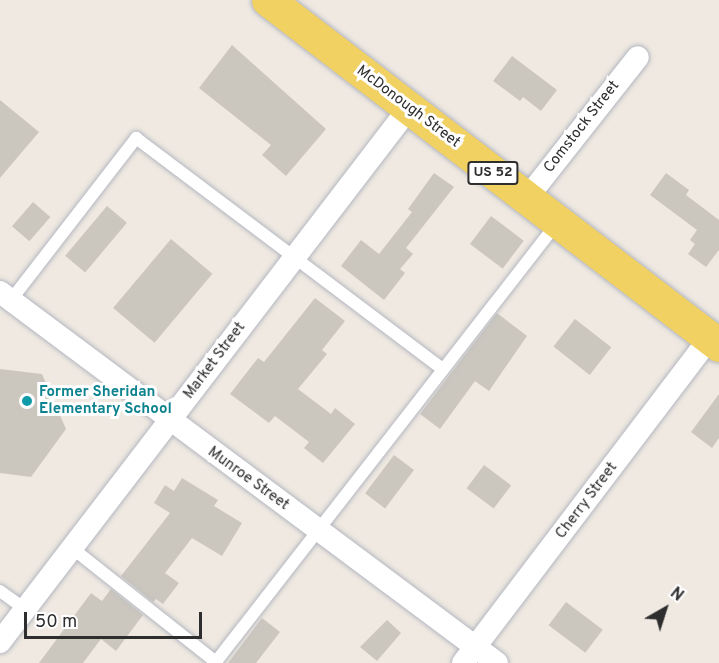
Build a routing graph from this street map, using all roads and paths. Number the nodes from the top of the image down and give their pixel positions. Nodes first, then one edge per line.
1 (268, 0) edge
2 (638, 57) dead end
3 (409, 108) junction
4 (527, 198) junction
5 (558, 222) junction
6 (294, 258) junction
7 (5, 296) edge
8 (714, 342) edge
9 (444, 369) junction
10 (169, 421) junction
11 (319, 531) junction
12 (72, 548) junction
13 (0, 591) edge
14 (25, 609) junction
15 (0, 642) edge
16 (470, 655) edge
17 (215, 662) edge
18 (497, 663) edge

1 - 3 main road, McDonough Street / US 52
2 - 4 street, Comstock Street
3 - 4 main road, McDonough Street / US 52
3 - 6 street, Market Street
4 - 5 main road, McDonough Street / US 52
5 - 8 main road, McDonough Street / US 52
5 - 9 lane
6 - 7 lane
6 - 9 lane
6 - 10 street, Market Street
7 - 10 street, Munroe Street
8 - 16 street, Cherry Street
9 - 11 lane
10 - 11 street, Munroe Street
10 - 12 street, Market Street
11 - 16 street, Munroe Street
11 - 17 lane
12 - 14 street, Market Street
12 - 17 lane
13 - 14 lane
14 - 15 street, Market Street
16 - 18 street, Munroe Street

